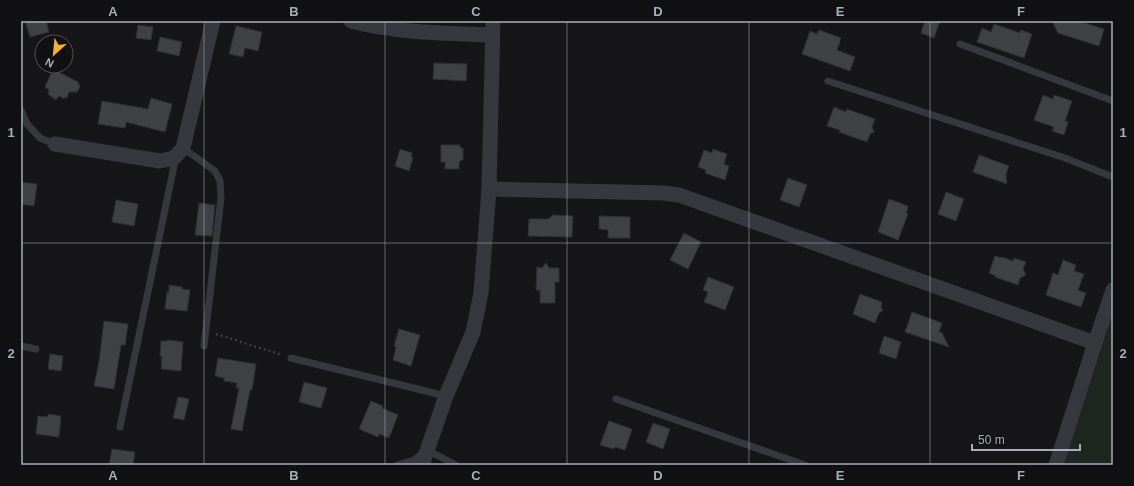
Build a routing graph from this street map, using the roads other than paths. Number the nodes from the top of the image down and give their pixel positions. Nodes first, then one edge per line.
1 (213, 21) edge
2 (351, 21) edge
3 (493, 28) edge
4 (960, 44) dead end
5 (828, 81) dead end
6 (1113, 101) edge
7 (21, 110) edge
8 (55, 144) joint
9 (179, 153) junction
10 (1113, 177) edge
11 (489, 189) junction
12 (1113, 290) edge
13 (1095, 343) junction
14 (21, 346) edge
15 (204, 346) dead end
16 (36, 349) dead end
17 (291, 358) road end
18 (446, 396) junction
19 (616, 399) dead end
20 (120, 427) dead end
21 (427, 450) junction
22 (398, 465) edge
23 (422, 465) edge
24 (456, 465) edge
25 (805, 465) edge
26 (1056, 465) edge

1 - 9 street
2 - 3 street
3 - 11 street
4 - 6 lane
5 - 10 lane
7 - 8 lane
8 - 9 street
9 - 15 lane
9 - 20 lane
11 - 13 street
11 - 18 street
12 - 13 street
13 - 26 street
14 - 16 lane
17 - 18 lane
18 - 21 street
19 - 25 lane
21 - 22 lane
21 - 23 street
21 - 24 lane

